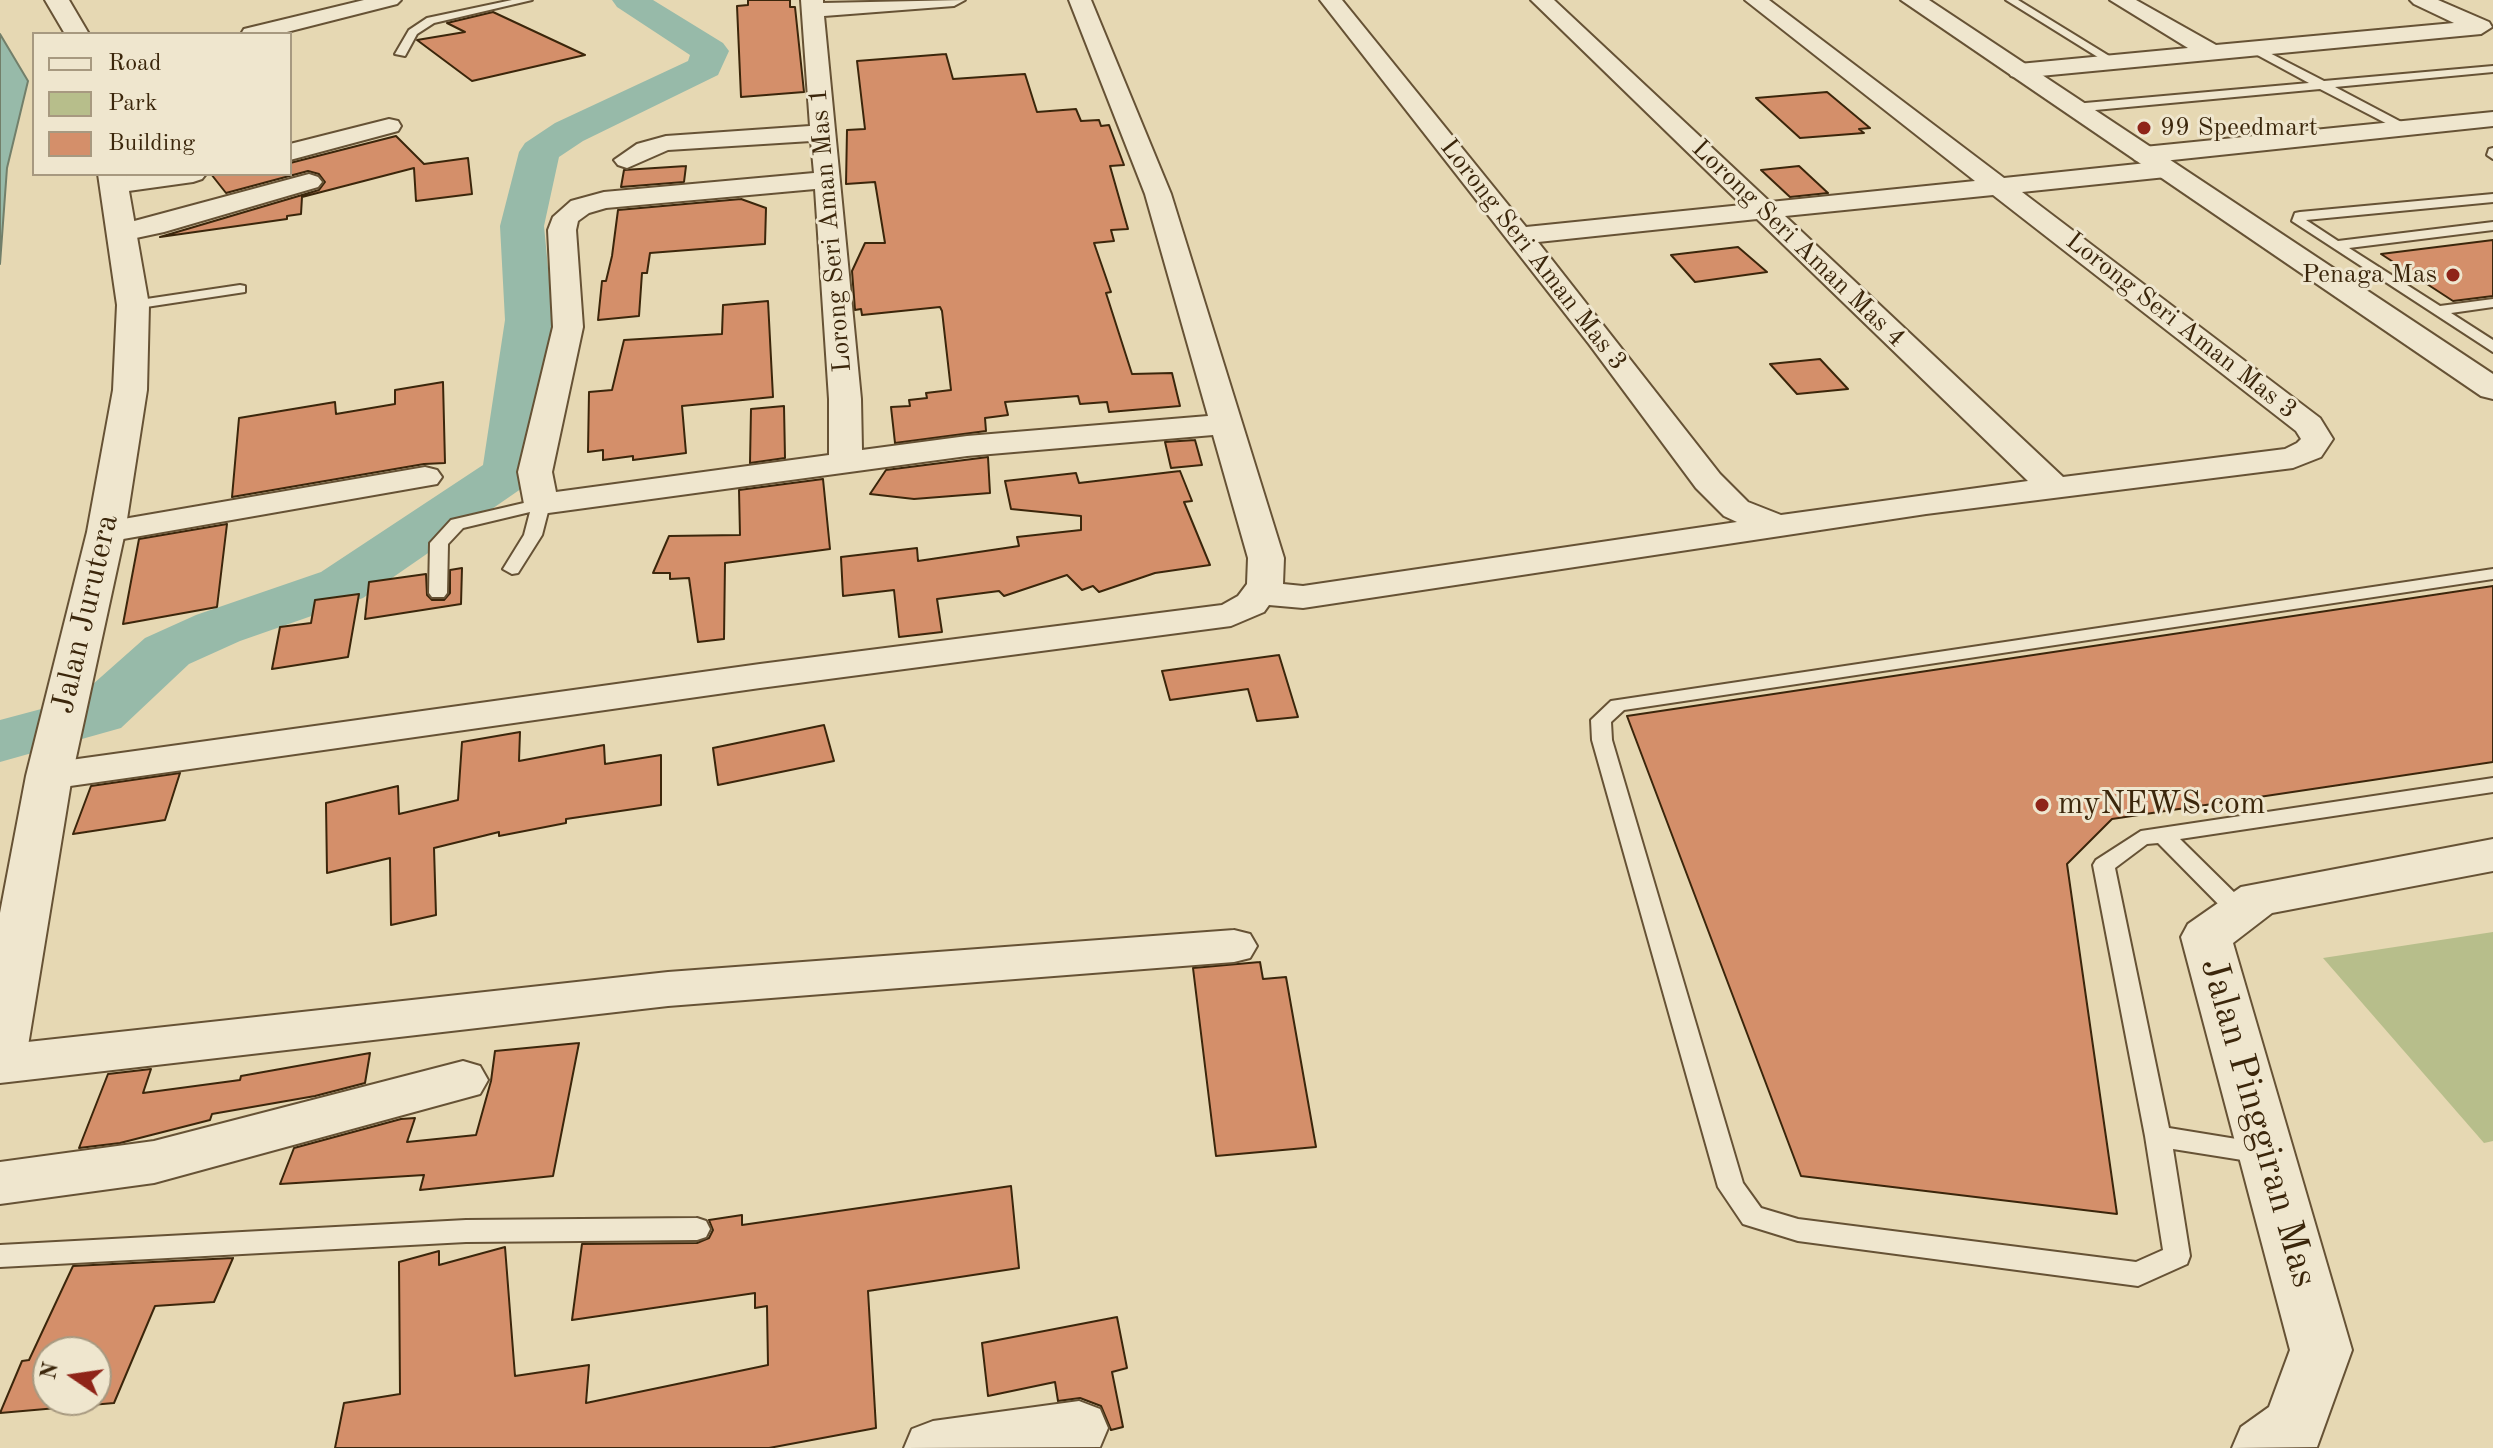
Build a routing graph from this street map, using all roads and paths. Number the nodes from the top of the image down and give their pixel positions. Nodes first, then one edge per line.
1 (57, 0) edge
2 (390, 0) edge
3 (527, 0) edge
4 (954, 0) edge
5 (1080, 0) edge
6 (1331, 0) edge
7 (1542, 0) edge
8 (1756, 0) edge
9 (1913, 0) edge
10 (2011, 0) edge
11 (2121, 0) edge
12 (2421, 0) edge
13 (812, 5) edge
14 (2487, 30) edge
15 (76, 32) edge
16 (260, 32) edge
17 (2254, 49) junction
18 (2213, 53) junction
19 (401, 54) dead end
20 (2113, 62) junction
21 (2493, 69) edge
22 (2019, 71) junction
23 (2322, 85) junction
24 (2074, 108) junction
25 (2493, 119) edge
26 (389, 126) dead end
27 (2403, 128) junction
28 (821, 133) junction
29 (292, 151) edge
30 (627, 160) dead end
31 (2155, 162) junction
32 (166, 176) edge
33 (113, 180) edge
34 (826, 180) junction
35 (309, 182) dead end
36 (1999, 186) junction
37 (2493, 198) edge
38 (1763, 211) junction
39 (2493, 226) edge
40 (122, 233) junction
41 (1519, 236) junction
42 (2336, 245) junction
43 (240, 289) dead end
44 (2493, 303) edge
45 (133, 305) junction
46 (2437, 311) junction
47 (2493, 334) edge
48 (2476, 337) junction
49 (2493, 347) edge
50 (2493, 389) edge
51 (1227, 424) junction
52 (846, 461) junction
53 (425, 477) dead end
54 (2054, 487) junction
55 (541, 504) junction
56 (1779, 527) junction
57 (106, 532) junction
58 (512, 569) dead end
59 (2493, 574) edge
60 (438, 593) dead end
61 (1258, 593) junction
62 (54, 757) junction
63 (2493, 785) edge
64 (2163, 835) junction
65 (2493, 855) edge
66 (2240, 912) junction
67 (1234, 946) dead end
68 (0, 1052) edge
69 (0, 1064) edge
70 (463, 1080) dead end
71 (2158, 1136) junction
72 (2267, 1154) junction
73 (0, 1183) edge
74 (697, 1229) dead end
75 (0, 1256) edge
76 (1079, 1428) dead end
77 (933, 1448) edge
78 (2264, 1448) edge

1 - 15 street
2 - 16 street
3 - 19 lane
4 - 13 street
5 - 51 street
6 - 41 street, Lorong Seri Aman Mas 3
7 - 38 street, Lorong Seri Aman Mas 4
8 - 36 street, Lorong Seri Aman Mas 3
9 - 22 street
10 - 20 lane
11 - 18 street
12 - 14 street
13 - 28 street, Lorong Seri Aman Mas 1
14 - 17 street
17 - 18 street
17 - 23 lane
18 - 20 street
20 - 22 street
21 - 23 lane
22 - 24 street
23 - 24 lane
23 - 27 lane
24 - 31 street
25 - 27 street
26 - 29 street
27 - 31 street
28 - 30 street
28 - 34 street, Lorong Seri Aman Mas 1
31 - 36 street
31 - 50 street
32 - 33 street
33 - 40 street, Jalan Jurutera
34 - 52 street, Lorong Seri Aman Mas 1
34 - 55 street
35 - 40 street
36 - 38 street
36 - 54 street, Lorong Seri Aman Mas 3
37 - 42 lane
38 - 41 street
38 - 54 street, Lorong Seri Aman Mas 4
39 - 42 lane
40 - 45 street, Jalan Jurutera
41 - 56 street, Lorong Seri Aman Mas 3
42 - 46 lane
43 - 45 lane
44 - 46 lane
45 - 57 street, Jalan Jurutera
46 - 48 lane
47 - 48 lane
48 - 49 lane
51 - 52 street
51 - 61 street
52 - 55 street
53 - 57 street
54 - 56 street, Lorong Seri Aman Mas 3
55 - 58 lane
55 - 60 lane
56 - 61 street, Lorong Seri Aman Mas 3
57 - 62 street, Jalan Jurutera
59 - 71 lane
61 - 62 street
62 - 68 street, Jalan Jurutera
63 - 64 lane
64 - 66 lane
64 - 71 lane
65 - 66 street, Jalan Pinggiran Mas
66 - 72 street, Jalan Pinggiran Mas
67 - 69 street
70 - 73 street
71 - 72 lane
72 - 78 street, Jalan Pinggiran Mas
74 - 75 lane
76 - 77 street

